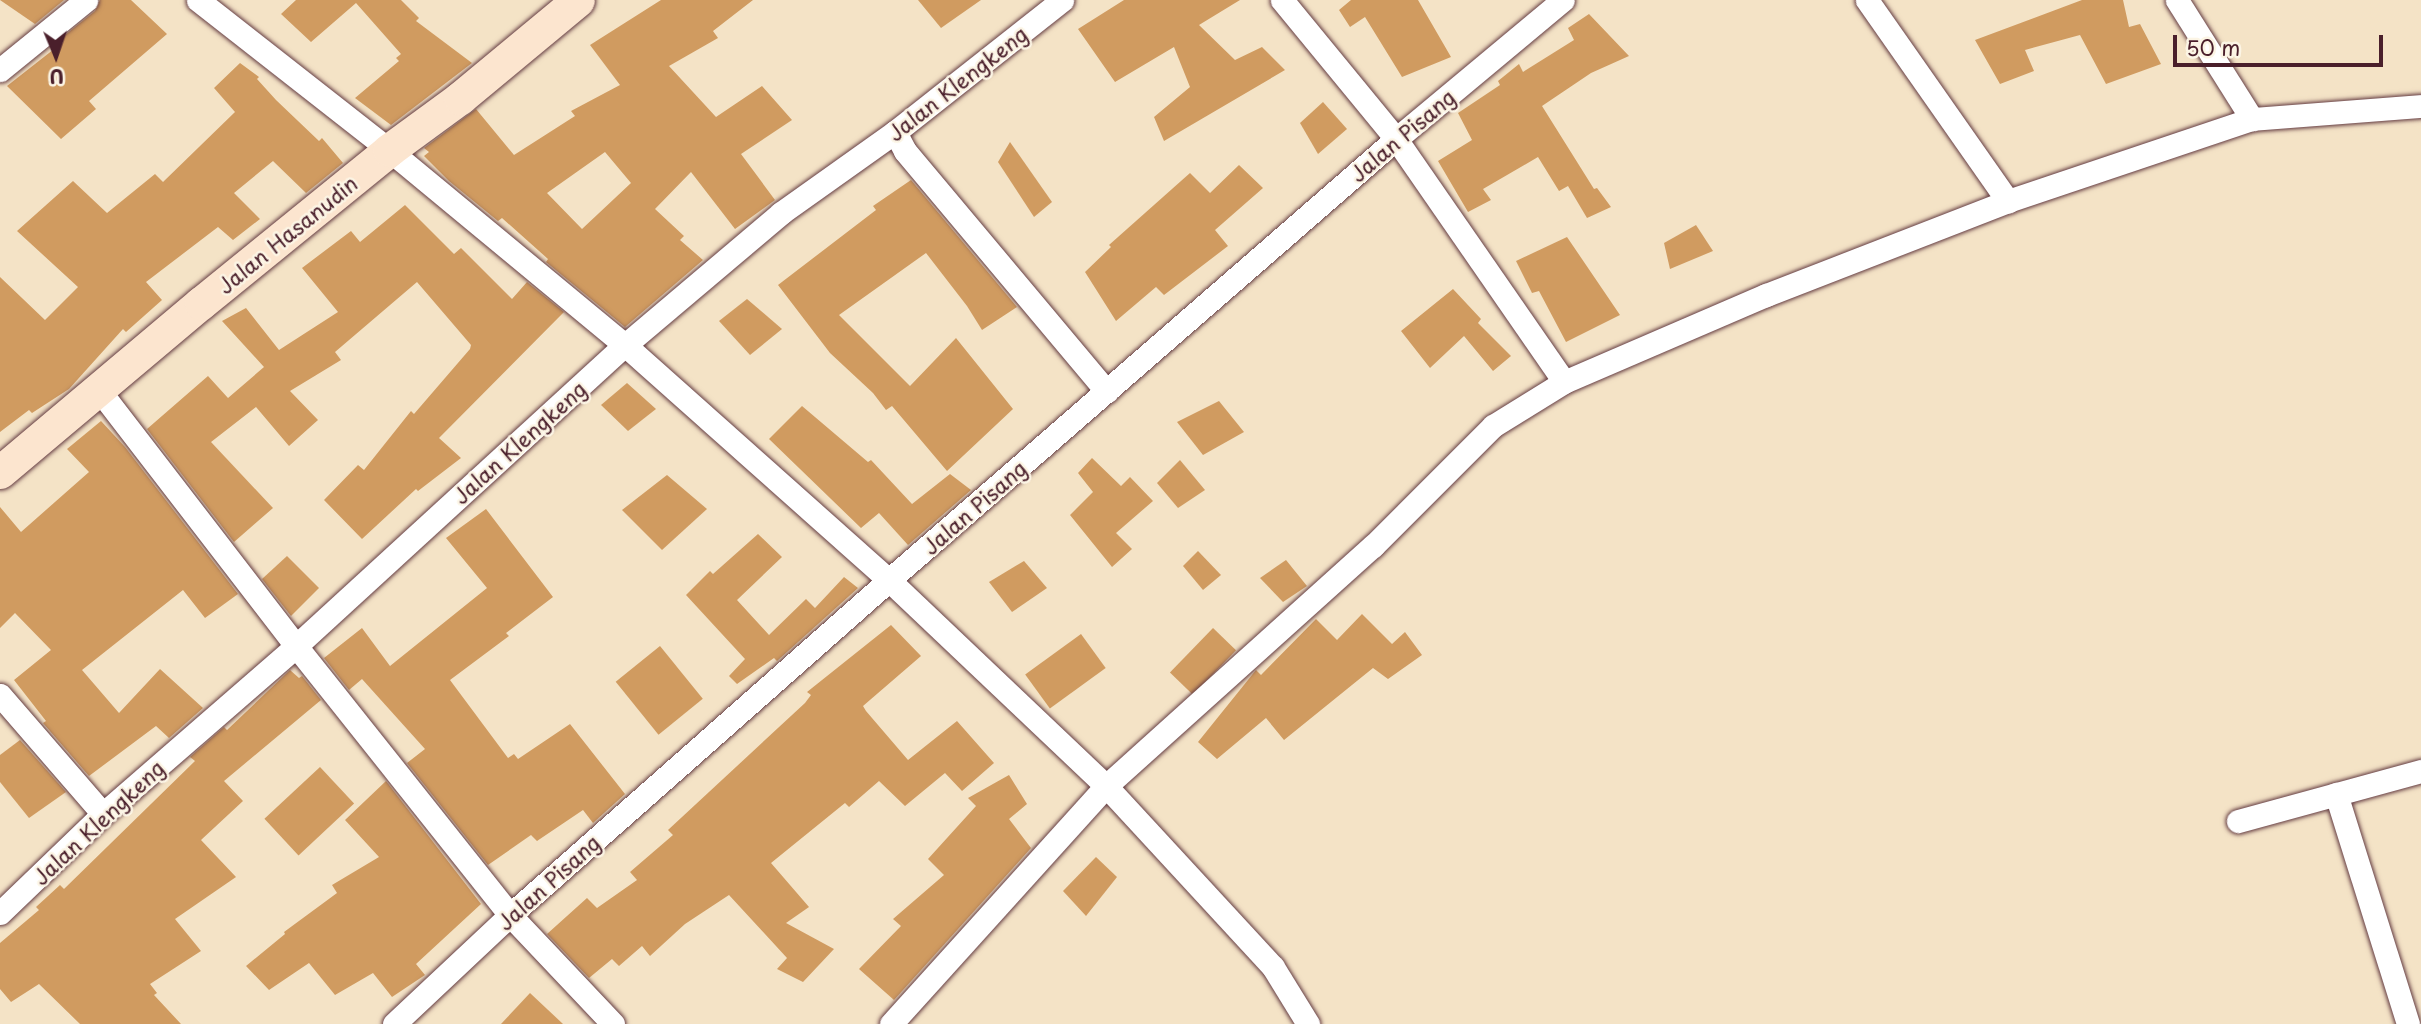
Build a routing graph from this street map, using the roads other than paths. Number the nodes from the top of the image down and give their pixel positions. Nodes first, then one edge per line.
1 (86, 0) edge
2 (198, 0) edge
3 (578, 0) edge
4 (1062, 0) edge
5 (1282, 0) edge
6 (1563, 0) edge
7 (1867, 0) edge
8 (2177, 0) edge
9 (0, 69) edge
10 (2421, 106) edge
11 (2252, 119) junction
12 (895, 132) junction
13 (1396, 139) junction
14 (389, 150) junction
15 (2008, 201) junction
16 (625, 345) junction
17 (1564, 382) junction
18 (99, 390) junction
19 (1107, 392) junction
20 (0, 472) edge
21 (889, 580) junction
22 (296, 646) junction
23 (0, 695) edge
24 (2421, 771) edge
25 (1106, 786) junction
26 (2336, 794) junction
27 (103, 814) junction
28 (2238, 821) dead end
29 (0, 913) edge
30 (510, 915) junction
31 (394, 1024) edge
32 (613, 1024) edge
33 (891, 1024) edge
34 (1308, 1024) edge
35 (2408, 1024) edge

1 - 9 street
2 - 14 street
3 - 14 main road, Jalan Hasanudin
4 - 12 street, Jalan Klengkeng
5 - 13 street
6 - 13 street, Jalan Pisang
7 - 15 street
8 - 11 street
10 - 11 street
11 - 15 street
12 - 16 street, Jalan Klengkeng
12 - 19 street
13 - 17 street
13 - 19 street, Jalan Pisang
14 - 16 street
14 - 18 main road, Jalan Hasanudin
15 - 17 street
16 - 21 street
16 - 22 street, Jalan Klengkeng
17 - 25 street
18 - 20 main road, Jalan Hasanudin
18 - 22 street
19 - 21 street, Jalan Pisang
21 - 25 street
21 - 30 street, Jalan Pisang
22 - 27 street, Jalan Klengkeng
22 - 30 street
23 - 27 street
24 - 26 street
25 - 33 street
25 - 34 street
26 - 28 street
26 - 35 street
27 - 29 street, Jalan Klengkeng
30 - 31 street, Jalan Pisang
30 - 32 street

